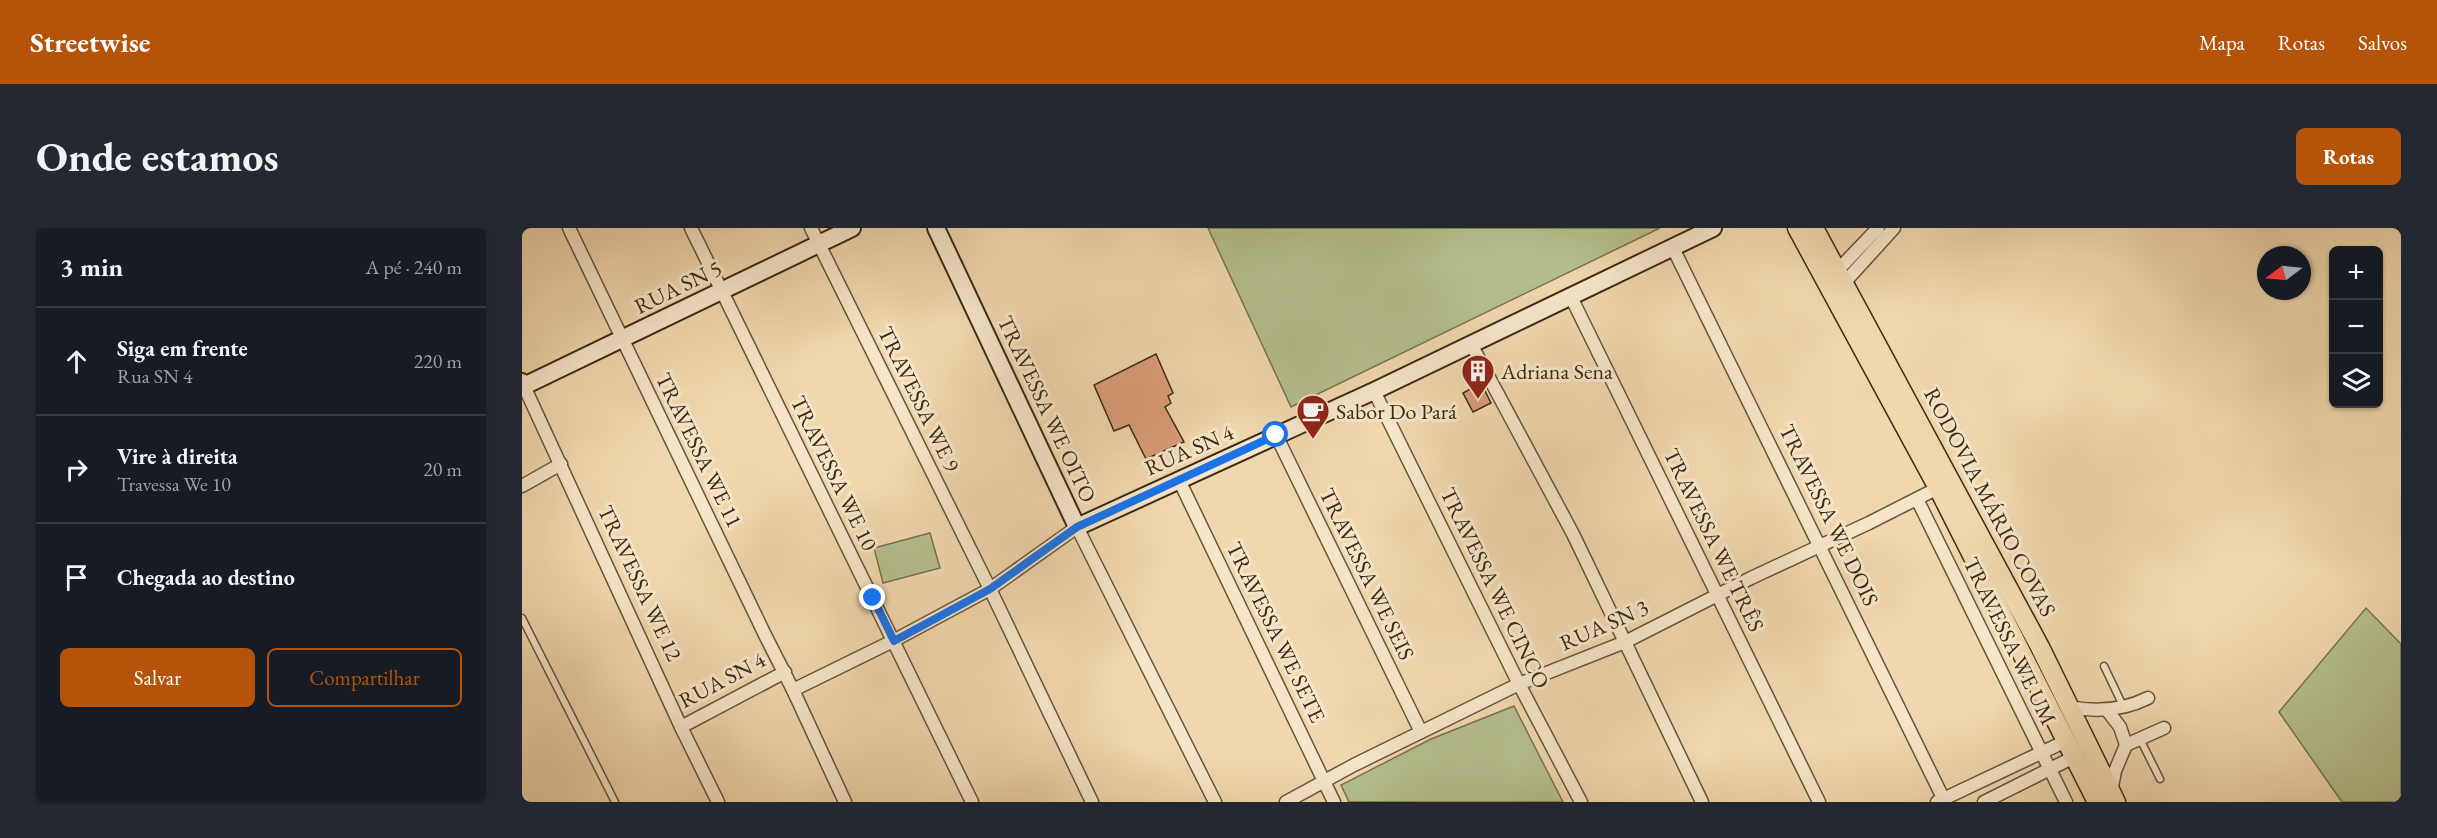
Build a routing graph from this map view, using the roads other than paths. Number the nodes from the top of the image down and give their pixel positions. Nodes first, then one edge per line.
1 (569, 228) edge
2 (691, 228) edge
3 (811, 228) edge
4 (852, 228) edge
5 (936, 228) edge
6 (1713, 228) edge
7 (1797, 228) edge
8 (1814, 228) edge
9 (1878, 228) edge
10 (1894, 228) edge
11 (819, 244) junction
12 (1673, 248) junction
13 (1841, 276) junction
14 (722, 291) junction
15 (1571, 297) junction
16 (623, 339) junction
17 (1471, 344) junction
18 (523, 384) edge
19 (1374, 391) junction
20 (1276, 435) junction
21 (561, 464) junction
22 (1179, 480) junction
23 (522, 486) edge
24 (1938, 488) junction
25 (1917, 499) junction
26 (1077, 527) junction
27 (1820, 546) junction
28 (990, 589) junction
29 (1717, 595) junction
30 (522, 618) edge
31 (894, 641) junction
32 (1625, 642) junction
33 (2104, 666) dead end
34 (785, 672) junction
35 (1519, 684) junction
36 (793, 690) junction
37 (2148, 698) dead end
38 (2068, 707) junction
39 (2124, 708) junction
40 (2108, 710) junction
41 (681, 727) junction
42 (2164, 728) dead end
43 (1421, 732) junction
44 (2140, 739) junction
45 (2126, 745) junction
46 (2070, 749) junction
47 (2042, 753) junction
48 (2050, 769) junction
49 (2160, 779) dead end
50 (1324, 781) junction
51 (2108, 799) edge
52 (1941, 801) edge
53 (615, 802) edge
54 (718, 802) edge
55 (845, 802) edge
56 (972, 802) edge
57 (1092, 802) edge
58 (1215, 802) edge
59 (1286, 802) edge
60 (1334, 802) edge
61 (1581, 802) edge
62 (1702, 802) edge
63 (1819, 802) edge
64 (1984, 802) edge
65 (2066, 802) edge

1 - 16 street, TRAVESSA WE 11
2 - 14 street, TRAVESSA WE 10
3 - 11 street, TRAVESSA WE 9
4 - 11 main road, RUA SN 5
5 - 26 main road, TRAVESSA WE OITO
6 - 12 main road, RUA SN 4
7 - 24 main road, RODOVIA MÁRIO COVAS
8 - 13 main road, RODOVIA MÁRIO COVAS
9 - 13 street
10 - 13 street
11 - 14 main road, RUA SN 5
11 - 28 street, TRAVESSA WE 9
12 - 15 main road, RUA SN 4
12 - 27 street, TRAVESSA WE DOIS
13 - 38 main road, RODOVIA MÁRIO COVAS
14 - 16 main road, RUA SN 5
14 - 31 street, TRAVESSA WE 10
15 - 17 main road, RUA SN 4
15 - 29 street, TRAVESSA WE TRÊS
16 - 18 main road, RUA SN 5
16 - 34 street, TRAVESSA WE 11
17 - 19 main road, RUA SN 4
17 - 32 street
18 - 21 street, TRAVESSA WE 12
19 - 20 main road, RUA SN 4
19 - 35 street, TRAVESSA WE CINCO
20 - 22 main road, RUA SN 4
20 - 43 street, TRAVESSA WE SEIS
21 - 23 street
21 - 41 street, TRAVESSA WE 12
22 - 26 main road, RUA SN 4
22 - 50 street, TRAVESSA WE SETE
24 - 25 street, RUA SN 3
24 - 46 main road, RODOVIA MÁRIO COVAS
25 - 27 street, RUA SN 3
25 - 47 street, TRAVESSA WE UM
26 - 28 street, RUA SN 4
26 - 58 street, TRAVESSA WE OITO
27 - 29 street, RUA SN 3
27 - 52 street, TRAVESSA WE DOIS
28 - 31 street, RUA SN 4
28 - 57 street, TRAVESSA WE 9
29 - 32 street, RUA SN 3
29 - 63 street, TRAVESSA WE TRÊS
30 - 53 lane
31 - 36 street, RUA SN 4
31 - 56 street, TRAVESSA WE 10
32 - 35 street, RUA SN 3
32 - 62 street
33 - 39 lane
34 - 36 street, TRAVESSA WE 11
34 - 41 street, RUA SN 4
35 - 43 street, RUA SN 3
35 - 61 street, TRAVESSA WE CINCO
36 - 55 street, TRAVESSA WE 11
37 - 39 street
38 - 40 street
38 - 51 main road, RODOVIA MÁRIO COVAS
39 - 40 street
40 - 45 street
41 - 54 street, TRAVESSA WE 12
42 - 44 street
43 - 50 street, RUA SN 3
44 - 45 street
44 - 49 lane
45 - 51 street
46 - 47 street
46 - 48 street
46 - 51 main road, RODOVIA MÁRIO COVAS
47 - 48 street, TRAVESSA WE UM
47 - 52 street
48 - 64 street
48 - 65 street, TRAVESSA WE UM
50 - 59 street, RUA SN 3
50 - 60 street, TRAVESSA WE SETE

